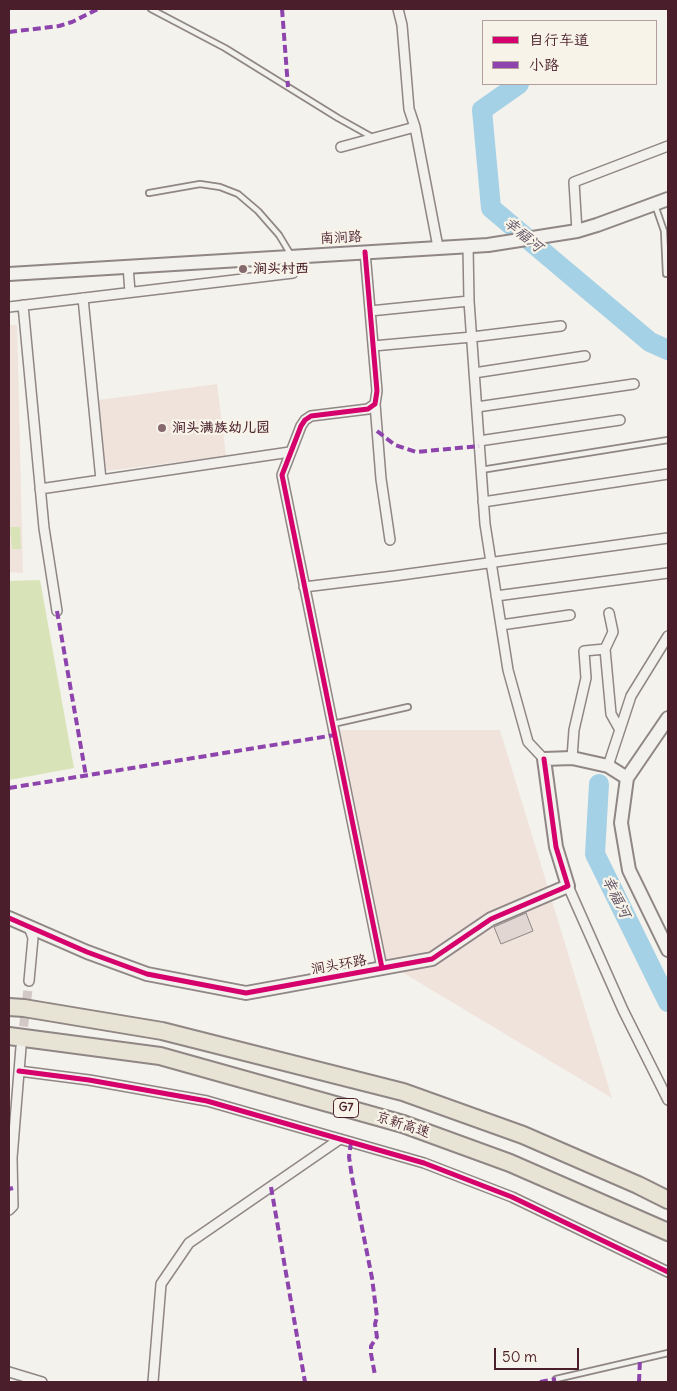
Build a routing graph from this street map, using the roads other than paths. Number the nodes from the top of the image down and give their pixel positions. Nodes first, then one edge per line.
1 (151, 9) edge
2 (398, 9) edge
3 (415, 127) junction
4 (375, 138) junction
5 (668, 146) edge
6 (341, 147) dead end
7 (148, 193) dead end
8 (668, 199) edge
9 (655, 204) junction
10 (577, 230) junction
11 (468, 246) junction
12 (438, 248) junction
13 (365, 252) junction
14 (292, 256) junction
15 (128, 266) junction
16 (9, 274) edge
17 (666, 274) dead end
18 (130, 292) junction
19 (83, 298) junction
20 (469, 301) junction
21 (23, 305) junction
22 (9, 307) edge
23 (370, 310) junction
24 (561, 326) dead end
25 (472, 338) junction
26 (373, 346) junction
27 (585, 356) dead end
28 (474, 372) junction
29 (634, 384) dead end
30 (376, 404) junction
31 (477, 407) junction
32 (620, 420) dead end
33 (668, 440) edge
34 (479, 441) junction
35 (290, 452) junction
36 (481, 470) junction
37 (668, 474) edge
38 (101, 480) junction
39 (40, 490) junction
40 (483, 502) junction
41 (668, 538) edge
42 (390, 540) dead end
43 (491, 562) junction
44 (668, 573) edge
45 (304, 587) junction
46 (496, 596) junction
47 (58, 611) dead end
48 (609, 612) dead end
49 (570, 615) dead end
50 (501, 625) junction
51 (668, 636) edge
52 (605, 649) junction
53 (408, 707) dead end
54 (668, 718) edge
55 (333, 724) junction
56 (620, 730) junction
57 (572, 758) junction
58 (544, 759) junction
59 (608, 766) junction
60 (627, 778) junction
61 (568, 886) junction
62 (9, 918) edge
63 (29, 926) junction
64 (668, 950) edge
65 (382, 968) junction
66 (29, 981) tunnel mouth
67 (9, 1008) edge
68 (15, 1041) edge
69 (19, 1071) junction
70 (668, 1100) edge
71 (340, 1139) junction
72 (668, 1200) edge
73 (9, 1210) edge
74 (668, 1232) edge
75 (668, 1272) edge
76 (668, 1353) edge
77 (9, 1372) edge
78 (556, 1379) dead end
79 (42, 1382) edge
80 (153, 1382) edge

1 - 4 lane
2 - 3 street
3 - 4 street
3 - 12 street
4 - 6 street
5 - 10 street
7 - 14 lane
8 - 9 street, 南涧路
9 - 10 street, 南涧路
9 - 17 lane
10 - 11 street, 南涧路
11 - 12 street, 南涧路
11 - 20 street
12 - 13 street, 南涧路
13 - 14 street, 南涧路
13 - 23 street
14 - 15 street, 南涧路
14 - 18 street
15 - 16 street, 南涧路
15 - 18 street
18 - 19 street
19 - 21 street
19 - 38 street
20 - 23 street
20 - 25 street
21 - 22 street
21 - 39 street
23 - 26 street
24 - 25 street
25 - 26 street
25 - 28 street
26 - 30 street
27 - 28 street
28 - 31 street
29 - 31 street
30 - 35 street
30 - 42 street
31 - 34 street
32 - 34 street
33 - 36 lane
34 - 36 street
35 - 38 street
35 - 45 street
36 - 40 street
37 - 40 street
38 - 39 street
39 - 47 street
40 - 43 street
41 - 43 street
43 - 45 street
43 - 46 street
44 - 46 street
45 - 55 street
46 - 50 street
48 - 52 street
49 - 50 street
50 - 58 street
51 - 56 street
52 - 56 street
52 - 57 street
53 - 55 lane
54 - 60 street
55 - 65 street
56 - 59 street
57 - 58 street
57 - 59 street
58 - 61 street
59 - 60 street
60 - 64 street
61 - 65 street, 涧头环路
61 - 70 street
62 - 63 street, 涧头环路
63 - 65 street, 涧头环路
63 - 66 street
67 - 72 highway, G7
68 - 69 street
68 - 74 highway, 京新高速 / G7
69 - 71 street
69 - 73 street
71 - 75 street
71 - 80 street
76 - 78 lane
77 - 79 street

